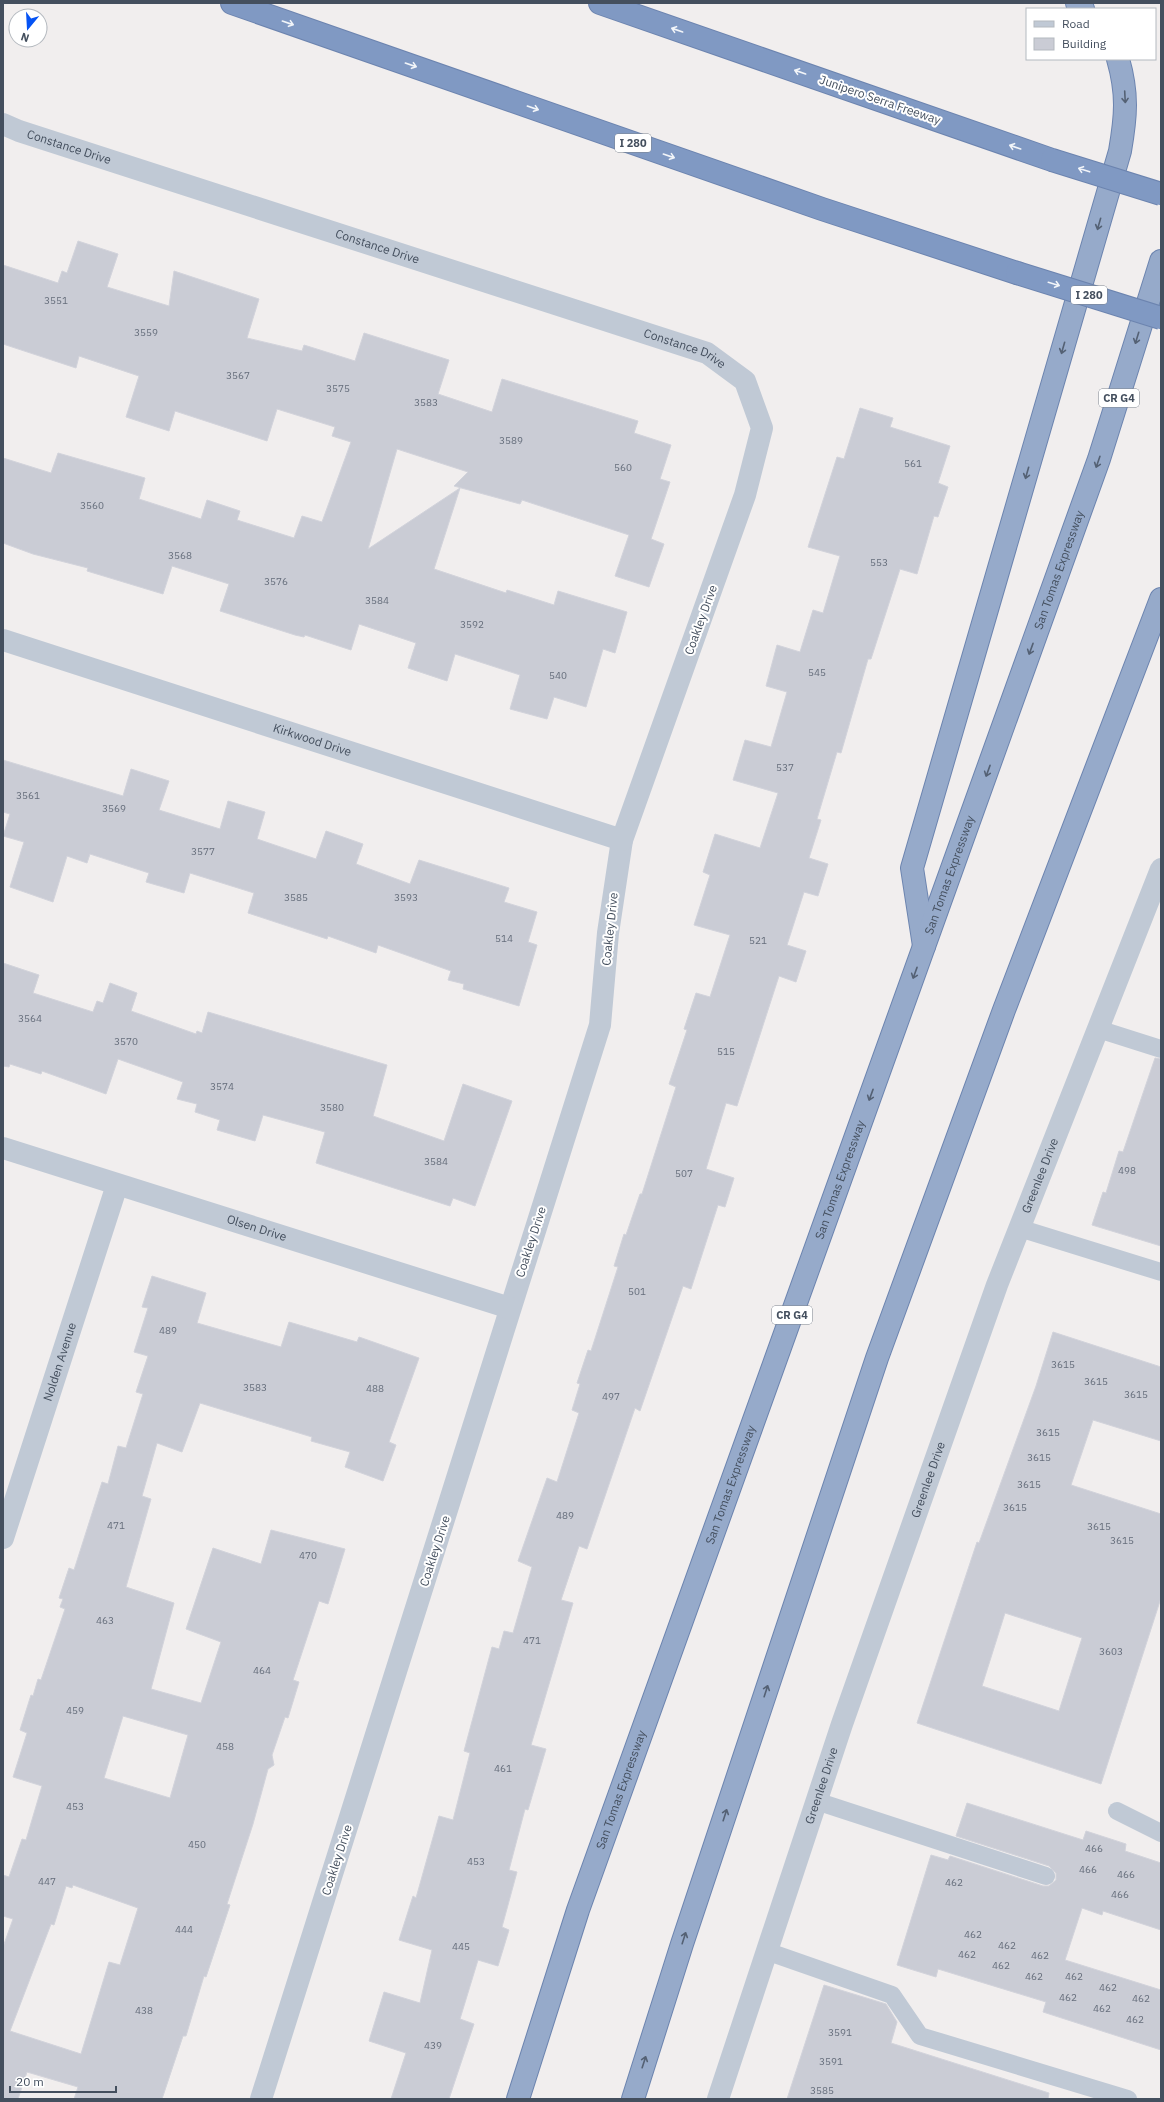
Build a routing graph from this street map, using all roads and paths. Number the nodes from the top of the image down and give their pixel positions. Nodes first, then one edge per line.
1 (232, 3) edge
2 (600, 3) edge
3 (1118, 60) edge
4 (3, 124) edge
5 (1161, 194) edge
6 (1161, 261) edge
7 (1161, 318) edge
8 (745, 382) joint
9 (1161, 599) edge
10 (3, 640) edge
11 (622, 840) junction
12 (1161, 869) edge
13 (924, 948) junction
14 (1098, 1029) junction
15 (1161, 1049) edge
16 (3, 1148) edge
17 (116, 1185) junction
18 (1019, 1228) junction
19 (1161, 1272) edge
20 (510, 1308) junction
21 (3, 1538) edge
22 (816, 1801) junction
23 (1117, 1811) dead end
24 (1161, 1833) edge
25 (1046, 1876) dead end
26 (766, 1951) junction
27 (261, 2099) edge
28 (518, 2099) edge
29 (632, 2099) edge
30 (718, 2099) edge
31 (1128, 2099) edge

1 -> 7 highway, I 280, bridge
5 -> 2 highway, Junipero Serra Freeway, bridge
3 -> 13 highway
4 - 8 street, Constance Drive
6 -> 13 highway, San Tomas Expressway / CR G4
8 - 11 street, Coakley Drive
29 -> 9 highway
10 - 11 street, Kirkwood Drive
11 - 20 street, Coakley Drive
12 - 14 street, Greenlee Drive
13 -> 28 highway, San Tomas Expressway / CR G4
14 - 15 lane
14 - 18 street, Greenlee Drive
16 - 17 street, Olsen Drive
17 - 20 street, Olsen Drive
17 - 21 street, Nolden Avenue
18 - 19 lane
18 - 22 street, Greenlee Drive
20 - 27 street, Coakley Drive
22 - 25 lane
22 - 26 street, Greenlee Drive
23 - 24 lane
26 - 30 street, Greenlee Drive
26 - 31 lane

